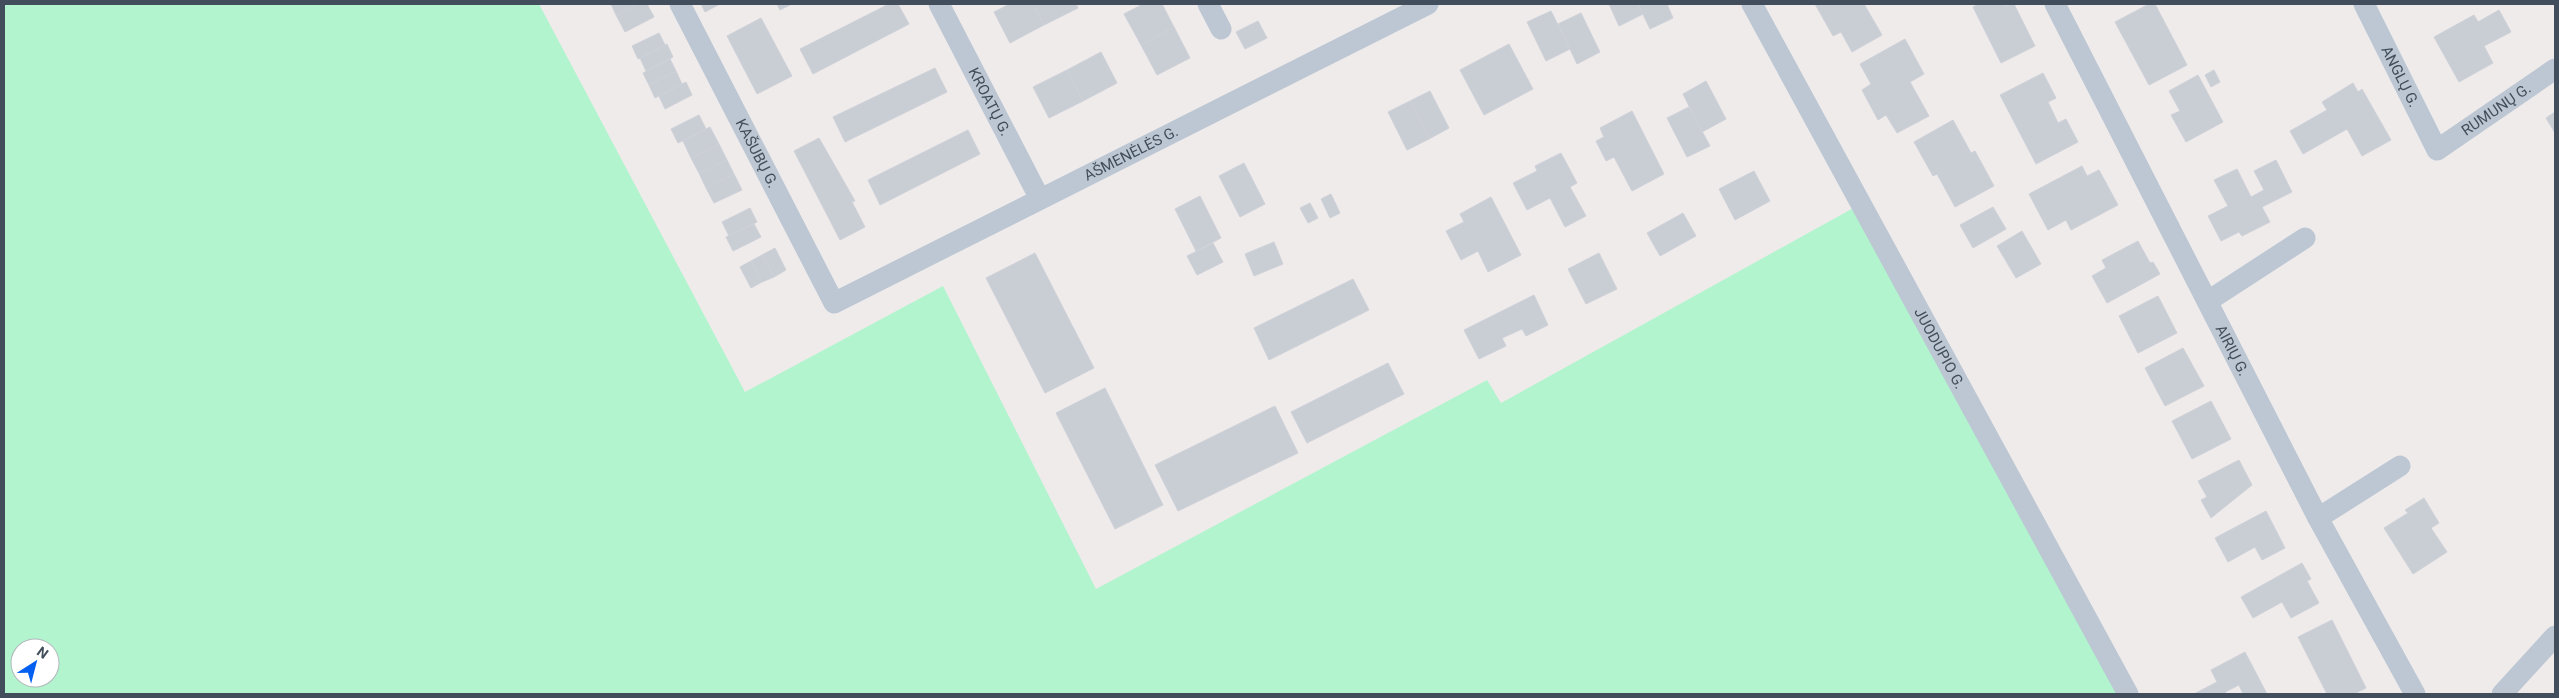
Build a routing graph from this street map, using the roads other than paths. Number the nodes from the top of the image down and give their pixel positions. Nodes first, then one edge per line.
1 (680, 4) edge
2 (939, 4) edge
3 (1208, 4) edge
4 (1428, 4) edge
5 (1752, 4) edge
6 (2055, 4) edge
7 (2364, 4) edge
8 (1221, 29) dead end
9 (2555, 69) edge
10 (2437, 150) joint
11 (1040, 199) junction
12 (2305, 238) dead end
13 (2208, 301) junction
14 (834, 303) joint
15 (2400, 466) dead end
16 (2318, 518) junction
17 (2555, 636) edge
18 (2128, 694) edge
19 (2415, 694) edge
20 (2502, 694) edge

1 - 14 street, KAŠUBŲ G.
2 - 11 street, KROATŲ G.
3 - 8 street
4 - 11 street, AŠMENĖLĖS G.
5 - 18 street, JUODUPIO G.
6 - 13 street, AIRIŲ G.
7 - 10 street, ANGLŲ G.
9 - 10 street, RUMUNŲ G.
11 - 14 street, AŠMENĖLĖS G.
12 - 13 street
13 - 16 street, AIRIŲ G.
15 - 16 street
16 - 19 street, AIRIŲ G.
17 - 20 street

